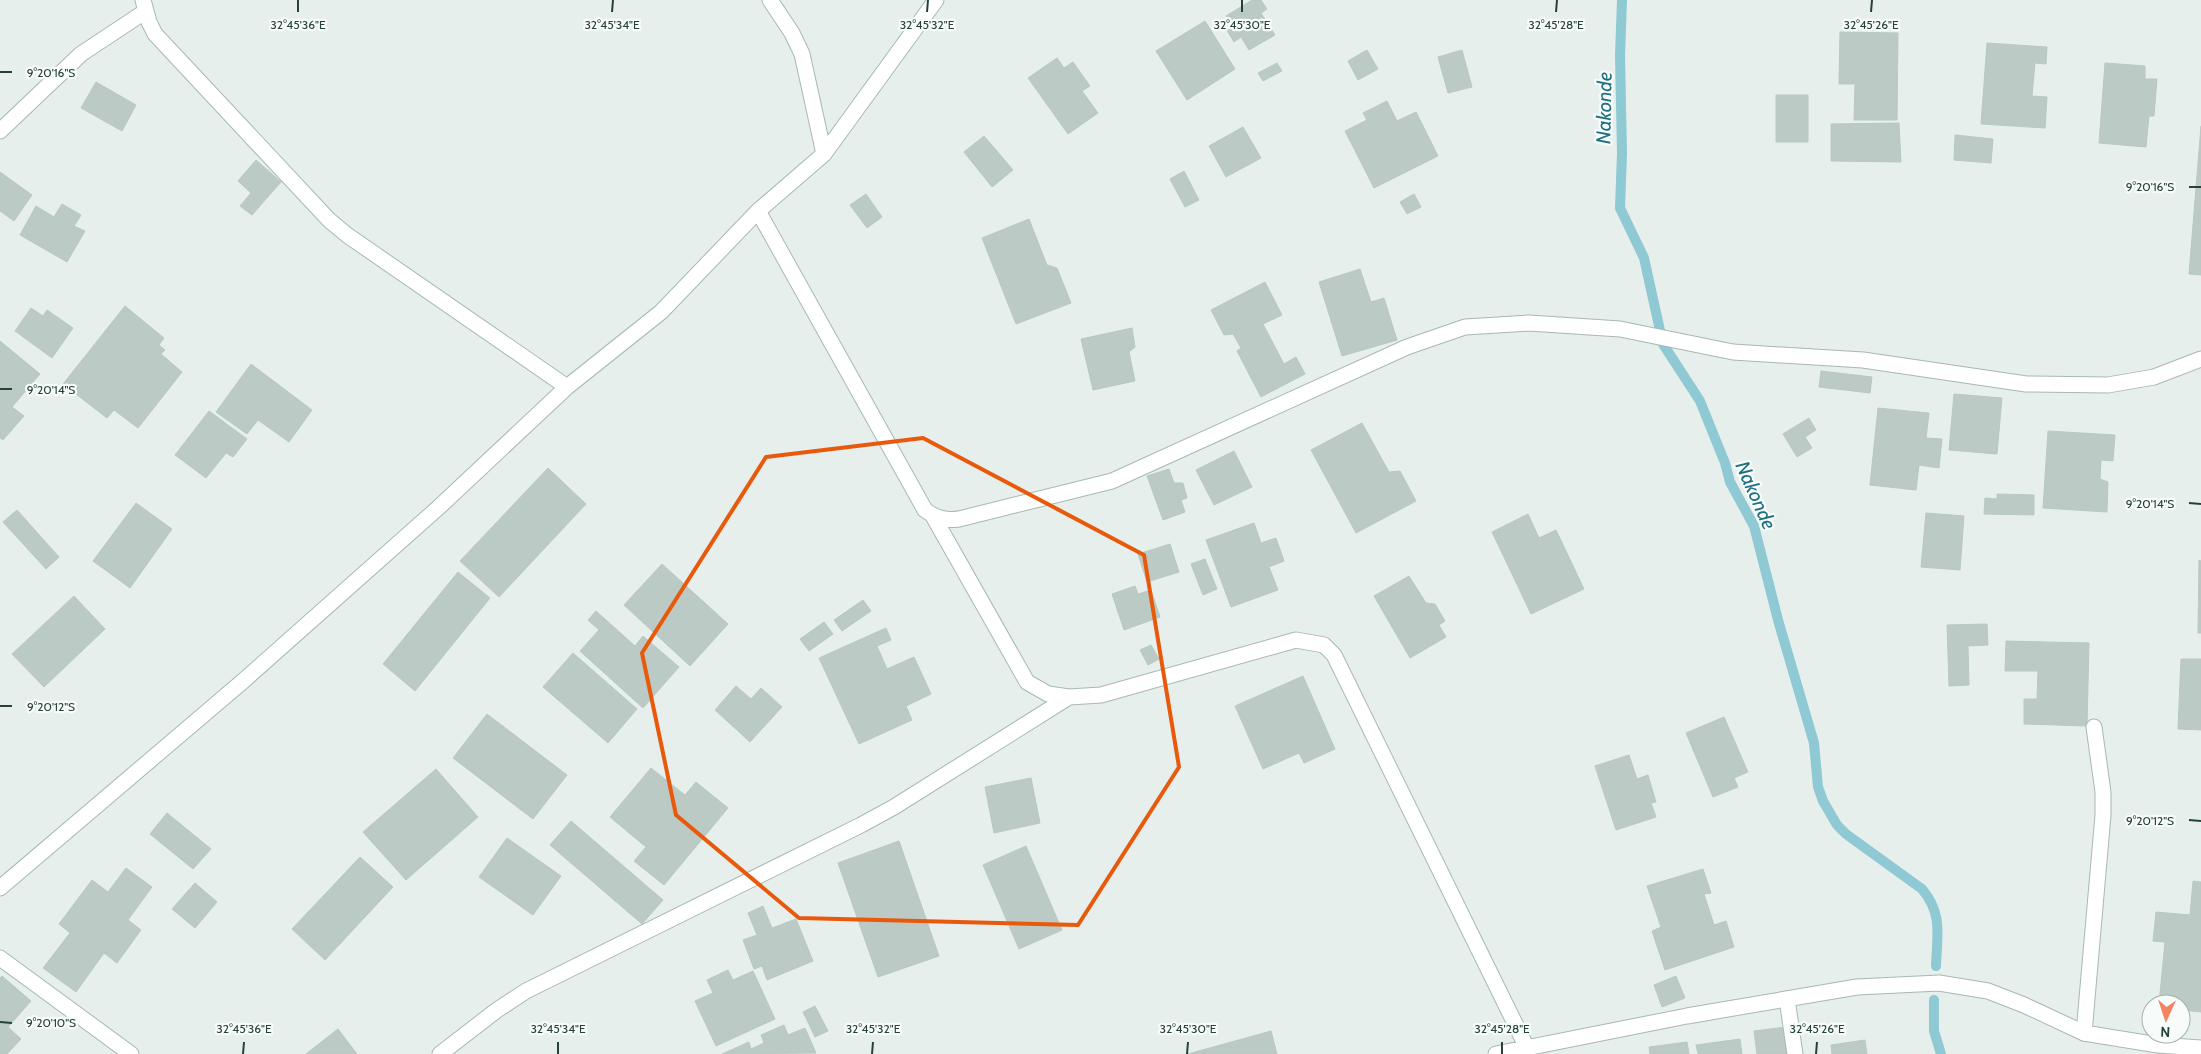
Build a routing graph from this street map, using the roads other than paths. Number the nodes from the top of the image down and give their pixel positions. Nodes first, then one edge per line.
1 (770, 0) edge
2 (936, 0) edge
3 (144, 5) edge
4 (0, 131) edge
5 (824, 154) junction
6 (758, 211) junction
7 (2201, 359) edge
8 (567, 387) junction
9 (933, 516) junction
10 (1069, 698) junction
11 (2094, 727) dead end
12 (0, 888) edge
13 (0, 958) edge
14 (1787, 999) junction
15 (2084, 1033) junction
16 (1528, 1048) junction
17 (2201, 1048) edge
18 (131, 1054) edge
19 (440, 1054) edge
20 (1496, 1054) edge
21 (1795, 1054) edge

1 - 5 street
2 - 5 street
3 - 4 street
3 - 8 street
5 - 6 street
6 - 8 street
6 - 9 street
7 - 9 street
8 - 12 street
9 - 10 street
10 - 16 street
10 - 19 street
11 - 15 street
13 - 18 street
14 - 15 street
14 - 16 street
14 - 21 street
15 - 17 street
16 - 20 street

